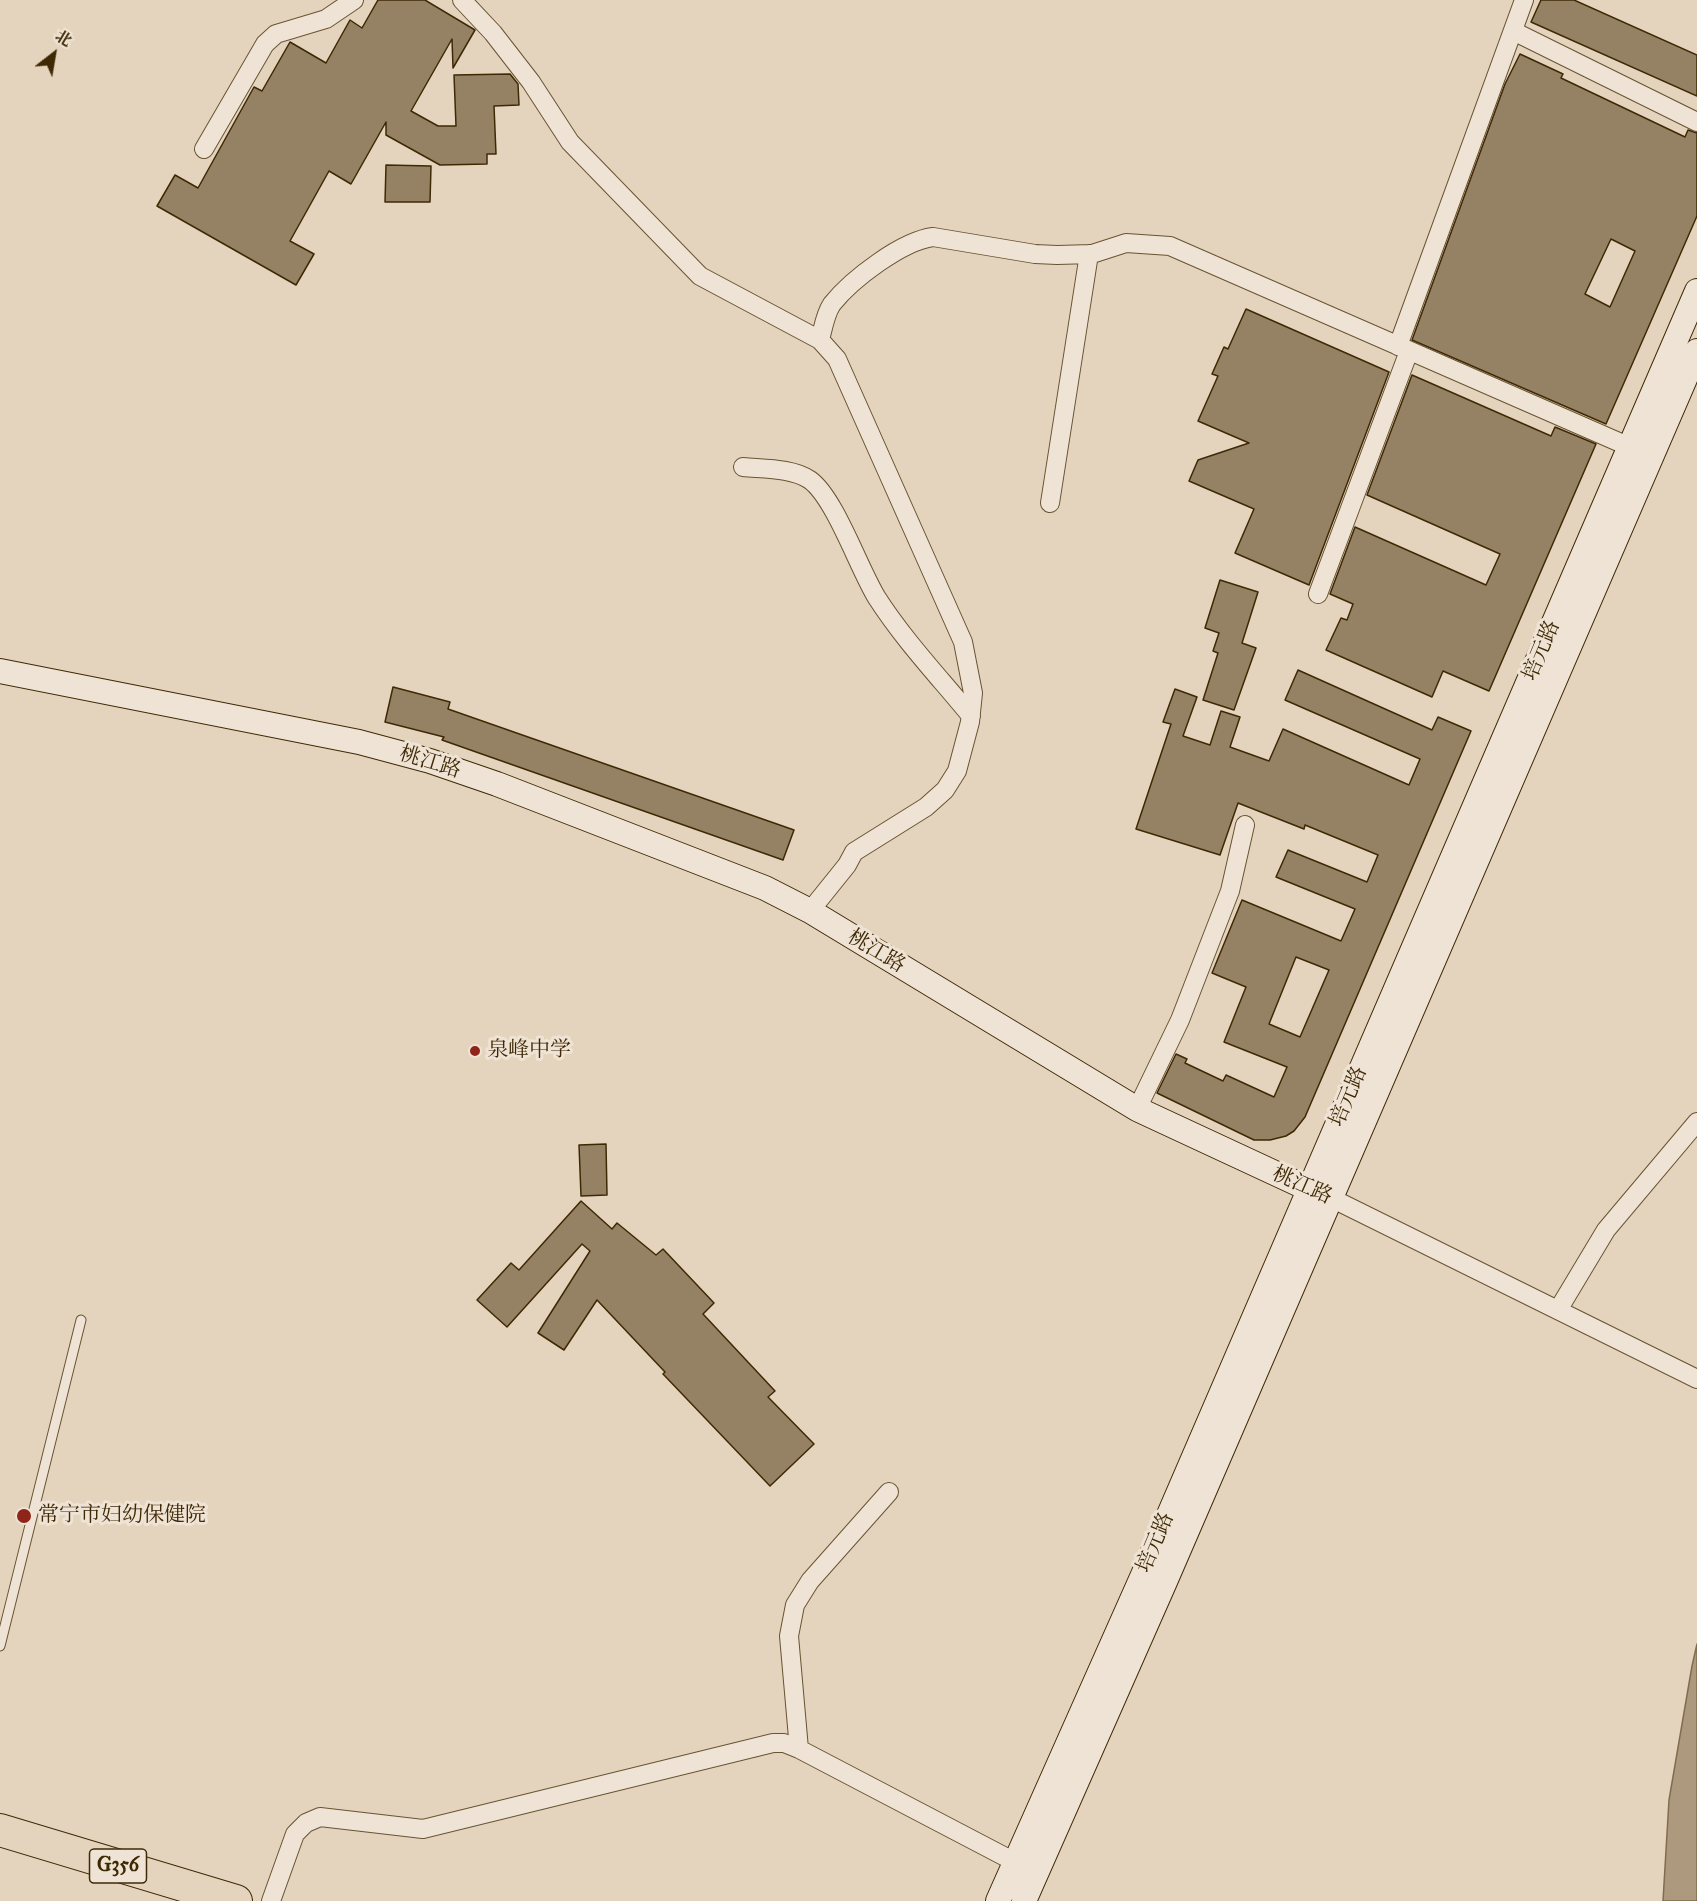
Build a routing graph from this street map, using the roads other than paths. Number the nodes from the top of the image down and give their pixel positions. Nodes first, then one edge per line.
1 (354, 0) edge
2 (462, 0) edge
3 (1524, 0) edge
4 (1513, 32) junction
5 (1697, 122) edge
6 (204, 149) dead end
7 (1089, 255) junction
8 (1697, 291) edge
9 (820, 340) junction
10 (1404, 348) junction
11 (1697, 351) edge
12 (1630, 447) junction
13 (743, 467) dead end
14 (1050, 503) dead end
15 (1318, 594) dead end
16 (0, 671) edge
17 (971, 716) junction
18 (1245, 825) dead end
19 (810, 911) junction
20 (1137, 1110) junction
21 (1697, 1122) edge
22 (1320, 1194) junction
23 (1558, 1310) junction
24 (81, 1320) dead end
25 (1697, 1379) edge
26 (889, 1491) dead end
27 (0, 1646) edge
28 (799, 1749) junction
29 (0, 1830) edge
30 (1015, 1862) junction
31 (236, 1901) edge
32 (272, 1901) edge
33 (998, 1901) edge
34 (1024, 1901) edge

1 - 6 street
2 - 9 street
3 - 4 street
4 - 5 street
4 - 10 street
7 - 9 street
7 - 10 street
7 - 14 street
8 - 12 main road, 培元路
9 - 17 street
10 - 12 street
10 - 15 street
11 - 22 main road, 培元路
12 - 22 main road, 培元路
13 - 17 street
16 - 19 main road, 桃江路
17 - 19 street
18 - 20 street
19 - 20 main road, 桃江路
20 - 22 main road, 桃江路
21 - 23 street
22 - 23 street, 桃江路
22 - 30 main road, 培元路
22 - 34 main road, 培元路
23 - 25 street, 桃江路
24 - 27 lane
26 - 28 street
28 - 30 street
28 - 32 street
29 - 31 highway, G356
30 - 33 main road, 培元路

